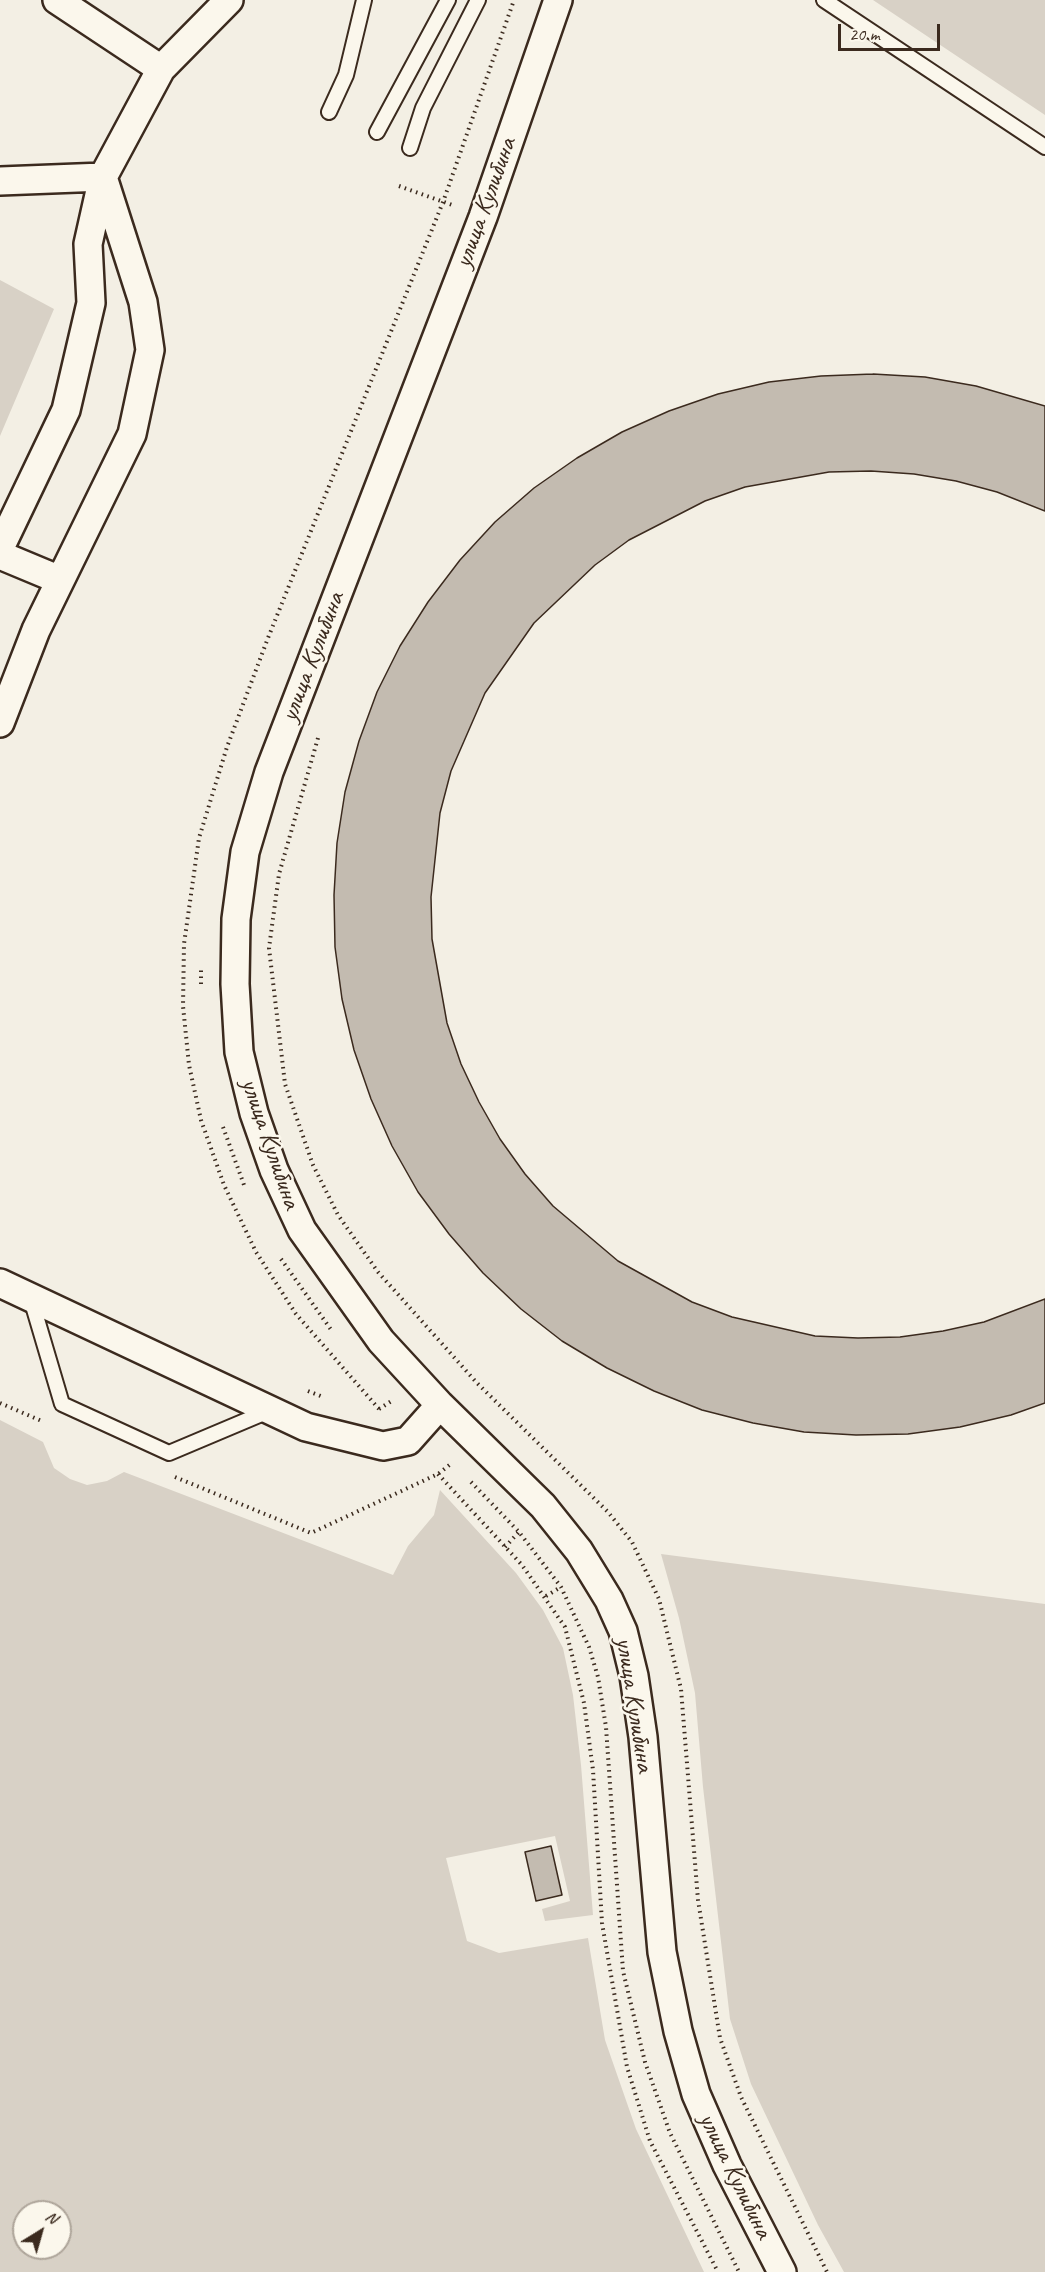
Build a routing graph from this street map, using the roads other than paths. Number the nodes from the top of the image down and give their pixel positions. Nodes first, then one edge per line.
1 (57, 0) edge
2 (229, 0) edge
3 (364, 0) edge
4 (448, 0) edge
5 (478, 0) edge
6 (558, 0) edge
7 (824, 0) edge
8 (161, 69) junction
9 (329, 112) dead end
10 (377, 132) dead end
11 (1045, 147) edge
12 (410, 148) dead end
13 (103, 177) junction
14 (0, 182) edge
15 (1, 547) edge
16 (60, 580) junction
17 (3, 706) edge
18 (0, 1283) edge
19 (31, 1297) junction
20 (440, 1405) junction
21 (272, 1410) junction
22 (782, 2272) edge

1 - 8 street
2 - 8 street
3 - 9 lane
4 - 10 lane
5 - 12 lane
6 - 20 street, улица Кулибина
7 - 11 lane
8 - 13 street
13 - 14 street
13 - 15 street
13 - 16 street
15 - 16 street
16 - 17 street
18 - 19 street
19 - 21 street
19 - 21 lane
20 - 21 street
20 - 22 street, улица Кулибина

